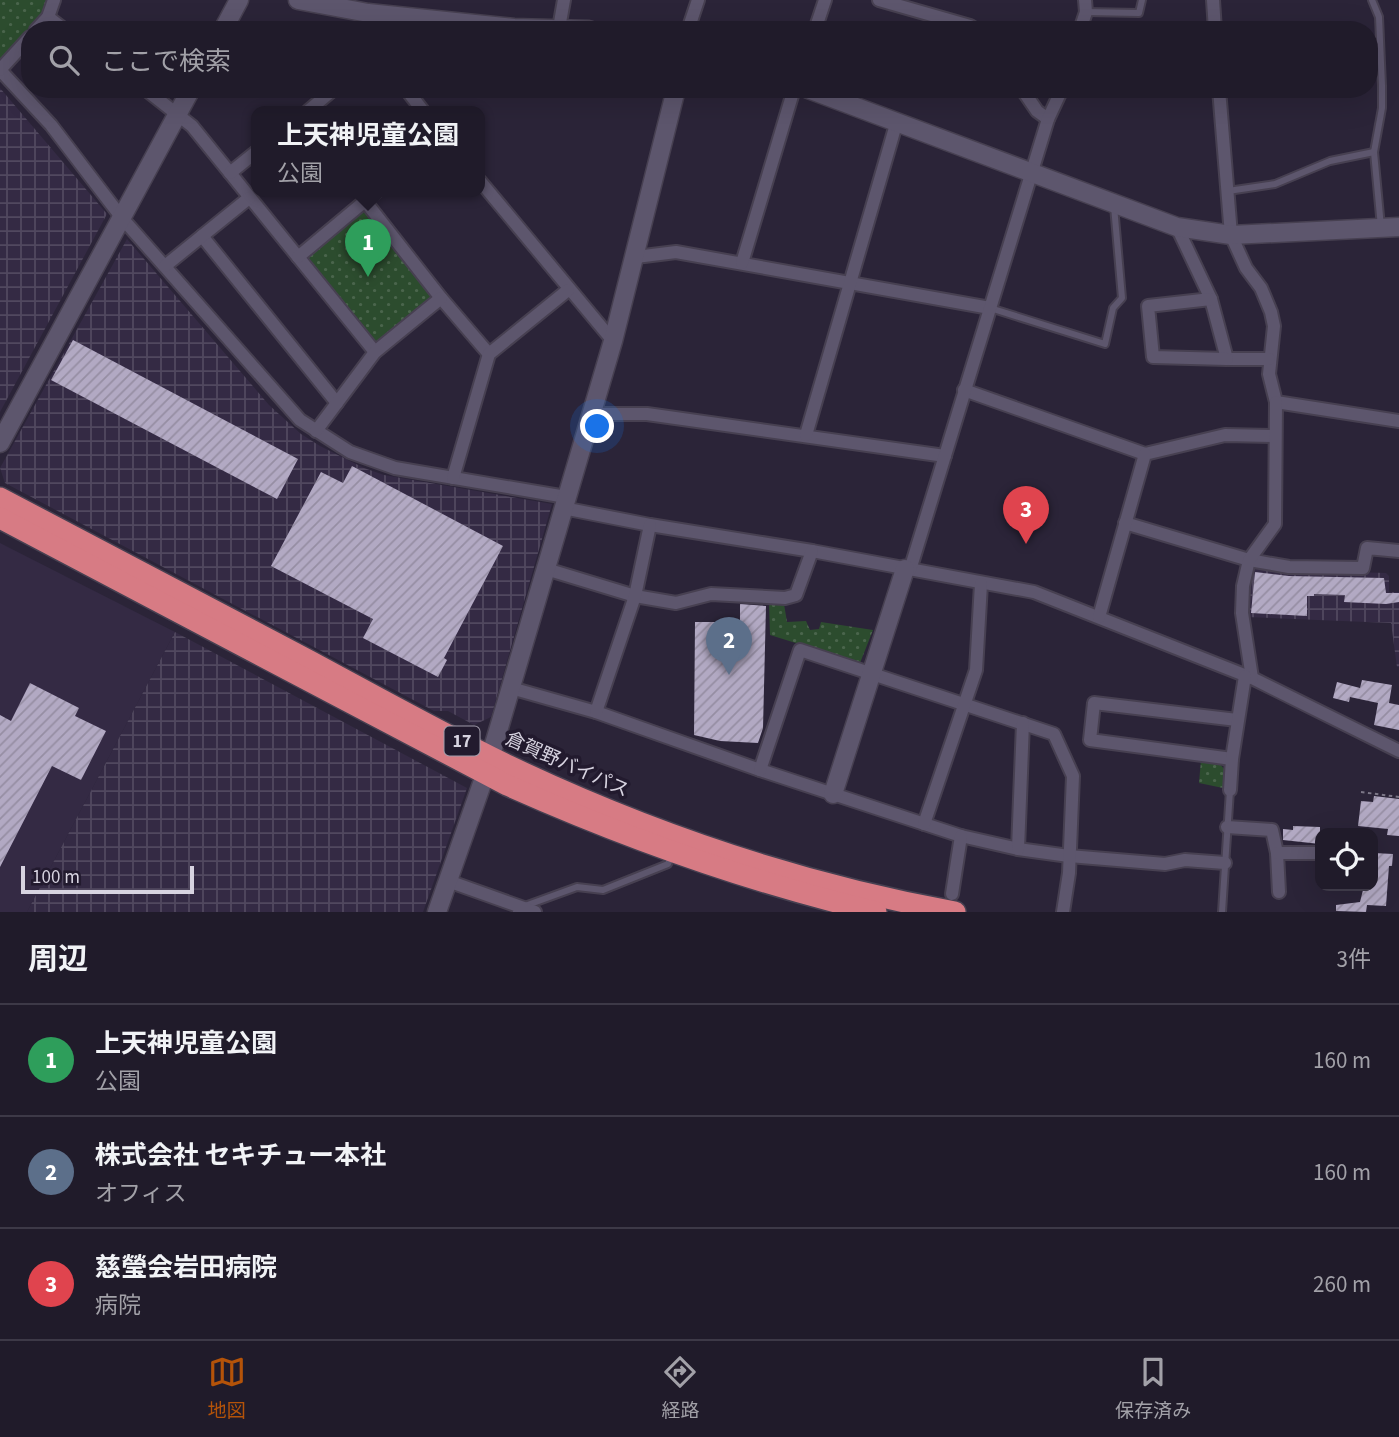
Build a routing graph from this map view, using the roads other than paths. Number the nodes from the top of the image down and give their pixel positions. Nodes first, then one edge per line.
1 (54, 0) edge
2 (239, 0) edge
3 (298, 0) edge
4 (564, 0) edge
5 (698, 0) edge
6 (825, 0) edge
7 (879, 0) edge
8 (1142, 0) edge
9 (1213, 0) edge
10 (1372, 0) edge
11 (1085, 6) edge
12 (48, 17) junction
13 (44, 21) edge
14 (53, 21) edge
15 (228, 21) edge
16 (375, 21) edge
17 (560, 21) edge
18 (691, 21) edge
19 (818, 21) edge
20 (952, 21) edge
21 (1214, 21) edge
22 (21, 47) edge
23 (0, 70) edge
24 (21, 93) edge
25 (26, 98) edge
26 (157, 98) edge
27 (186, 98) edge
28 (674, 98) edge
29 (791, 98) edge
30 (833, 98) edge
31 (1028, 98) edge
32 (1058, 98) edge
33 (1221, 98) edge
34 (178, 114) junction
35 (1048, 119) junction
36 (897, 121) junction
37 (1374, 152) junction
38 (251, 156) edge
39 (230, 173) junction
40 (1032, 173) junction
41 (485, 187) edge
42 (1227, 191) junction
43 (370, 197) edge
44 (248, 198) junction
45 (365, 201) junction
46 (1114, 204) junction
47 (122, 218) junction
48 (1177, 227) junction
49 (1390, 227) edge
50 (202, 236) junction
51 (1231, 236) junction
52 (298, 257) junction
53 (636, 257) junction
54 (742, 263) junction
55 (165, 265) junction
56 (851, 283) junction
57 (568, 290) junction
58 (441, 298) junction
59 (1211, 299) junction
60 (990, 308) junction
61 (613, 341) junction
62 (375, 352) junction
63 (489, 354) junction
64 (1227, 359) junction
65 (1269, 359) junction
66 (964, 390) junction
67 (1276, 402) junction
68 (337, 403) junction
69 (592, 414) junction
70 (1399, 421) edge
71 (316, 431) junction
72 (806, 435) junction
73 (1275, 436) junction
74 (0, 443) edge
75 (1144, 454) junction
76 (945, 456) junction
77 (453, 478) junction
78 (0, 498) edge
79 (564, 503) junction
80 (0, 518) edge
81 (1125, 523) junction
82 (650, 525) junction
83 (812, 551) junction
84 (1399, 551) edge
85 (1249, 560) junction
86 (546, 569) junction
87 (908, 570) junction
88 (981, 584) junction
89 (635, 596) junction
90 (1099, 617) junction
91 (871, 673) junction
92 (1249, 677) junction
93 (511, 688) junction
94 (965, 704) junction
95 (596, 712) junction
96 (1237, 720) junction
97 (1023, 723) junction
98 (1399, 751) edge
99 (1231, 759) junction
100 (488, 766) junction
101 (760, 770) junction
102 (1230, 790) joint
103 (833, 794) junction
104 (925, 824) junction
105 (1227, 827) junction
106 (961, 836) junction
107 (1018, 849) junction
108 (673, 852) junction
109 (1278, 853) junction
110 (1315, 853) edge
111 (1069, 856) junction
112 (1225, 863) junction
113 (448, 881) junction
114 (1279, 892) dead end
115 (953, 903) edge
116 (519, 910) edge
117 (437, 912) edge
118 (536, 912) edge
119 (876, 912) edge
120 (1063, 912) edge
121 (1222, 912) edge

1 - 12 street
2 - 15 street
3 - 16 street
4 - 17 street
5 - 18 street
6 - 19 street
7 - 20 street
8 - 11 lane
9 - 21 street
10 - 37 lane
12 - 13 street
12 - 14 street
22 - 23 street
23 - 24 street
25 - 47 street
26 - 34 street
27 - 34 street
28 - 53 street
29 - 54 street
30 - 36 street
31 - 35 street
32 - 35 street
33 - 42 street
34 - 39 street
34 - 47 street
35 - 40 street
36 - 40 street
36 - 56 street
37 - 42 lane
37 - 49 lane
38 - 39 street
39 - 44 street
40 - 46 street
40 - 60 street
41 - 57 street
42 - 51 street
43 - 45 street
44 - 50 street
44 - 52 street
45 - 52 street
45 - 58 street
46 - 48 street
46 - 60 lane
47 - 55 street
47 - 74 street
48 - 51 street
48 - 59 street
49 - 51 street
50 - 55 street
50 - 68 street
51 - 65 street
52 - 62 street
53 - 54 street
53 - 61 street
54 - 56 street
55 - 71 street
56 - 60 street
56 - 72 street
57 - 61 street
57 - 63 street
58 - 62 street
58 - 63 street
59 - 64 street
59 - 64 street
60 - 66 street
61 - 69 street
62 - 68 street
63 - 77 street
64 - 65 street
65 - 67 street
66 - 75 street
66 - 76 street
67 - 70 street
67 - 73 street
68 - 71 street
69 - 72 street
69 - 79 street
71 - 77 street
72 - 76 street
73 - 75 street
73 - 85 street
75 - 81 street
76 - 87 street
77 - 79 street
78 - 100 highway, 倉賀野バイパス / 17
79 - 82 street
79 - 86 street
80 - 100 highway, 倉賀野バイパス / 17
81 - 85 street
81 - 90 street
82 - 83 street
82 - 89 street
83 - 87 street
83 - 89 street
84 - 85 street
85 - 92 street
86 - 89 street
86 - 93 street
87 - 88 street
87 - 91 street
88 - 90 street
88 - 94 street
89 - 95 street
90 - 92 street
91 - 94 street
91 - 101 street
91 - 103 street
92 - 96 street
92 - 98 street
93 - 95 street
93 - 100 street
94 - 97 street
94 - 104 street
95 - 101 street
96 - 99 street
96 - 99 street
97 - 107 street
97 - 111 street
99 - 102 street
100 - 108 highway, 倉賀野バイパス / 17
100 - 113 street
100 - 115 highway, 倉賀野バイパス / 17
101 - 103 street
102 - 105 lane
103 - 104 street
104 - 106 street
105 - 109 street
105 - 112 lane
106 - 107 street
106 - 115 street
107 - 111 street
108 - 116 lane
108 - 119 highway, 倉賀野バイパス / 17
109 - 110 street
109 - 114 street
111 - 112 street
111 - 120 street
112 - 121 lane
113 - 116 street
113 - 117 street
116 - 118 street

